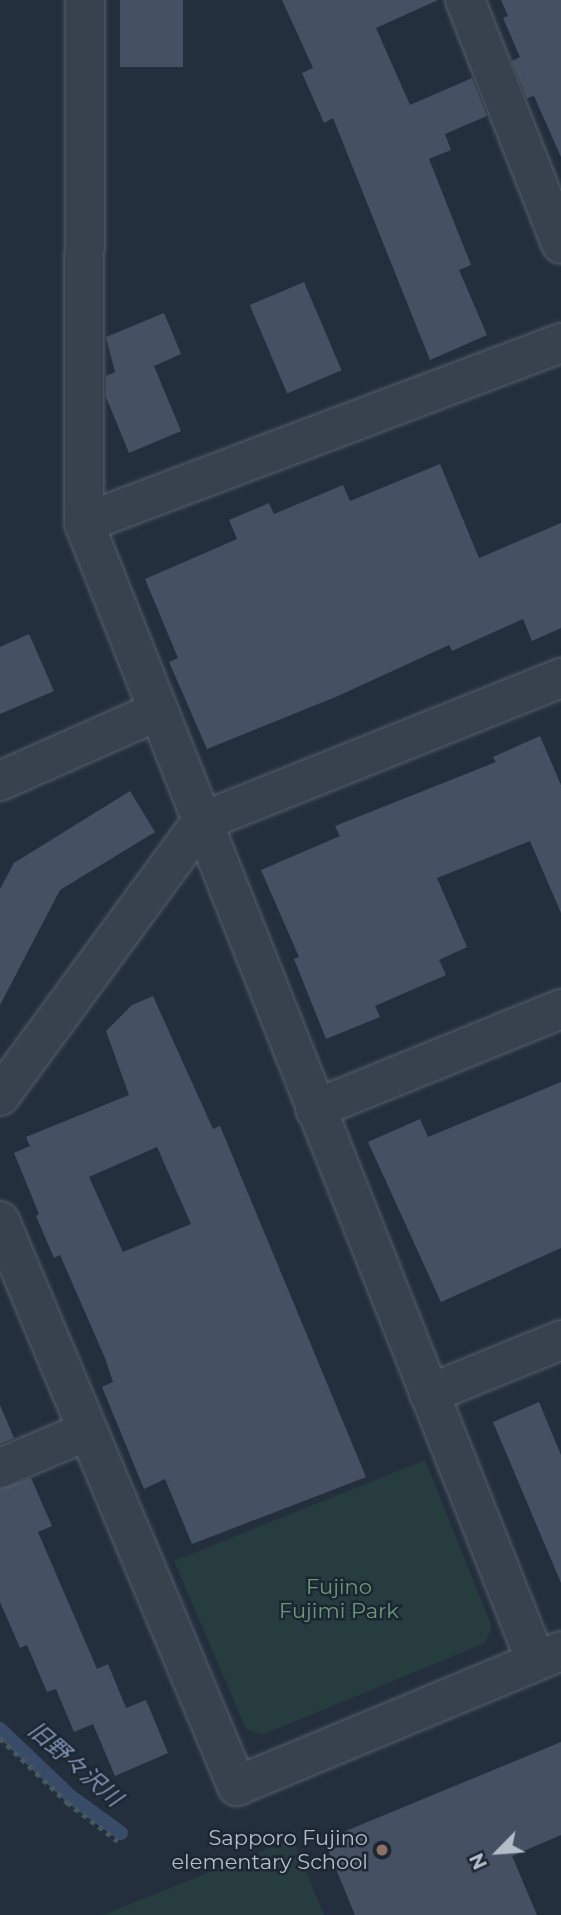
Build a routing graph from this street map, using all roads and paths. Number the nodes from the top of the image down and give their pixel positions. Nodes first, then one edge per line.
1 (85, 0) edge
2 (465, 0) edge
3 (561, 244) edge
4 (561, 343) edge
5 (84, 523) junction
6 (561, 678) edge
7 (158, 711) junction
8 (0, 781) edge
9 (201, 822) junction
10 (561, 1009) edge
11 (0, 1096) edge
12 (315, 1109) junction
13 (0, 1221) edge
14 (561, 1339) edge
15 (429, 1394) junction
16 (87, 1431) junction
17 (0, 1468) edge
18 (549, 1656) edge
19 (0, 1738) edge
20 (118, 1841) dead end

1 - 5 street
2 - 3 street
4 - 5 street
5 - 7 street
6 - 9 street
7 - 8 street
7 - 9 street
9 - 11 street
9 - 12 street
10 - 12 street
12 - 15 street
13 - 16 street
14 - 15 street
15 - 18 street
16 - 17 street
16 - 18 street
19 - 20 path

